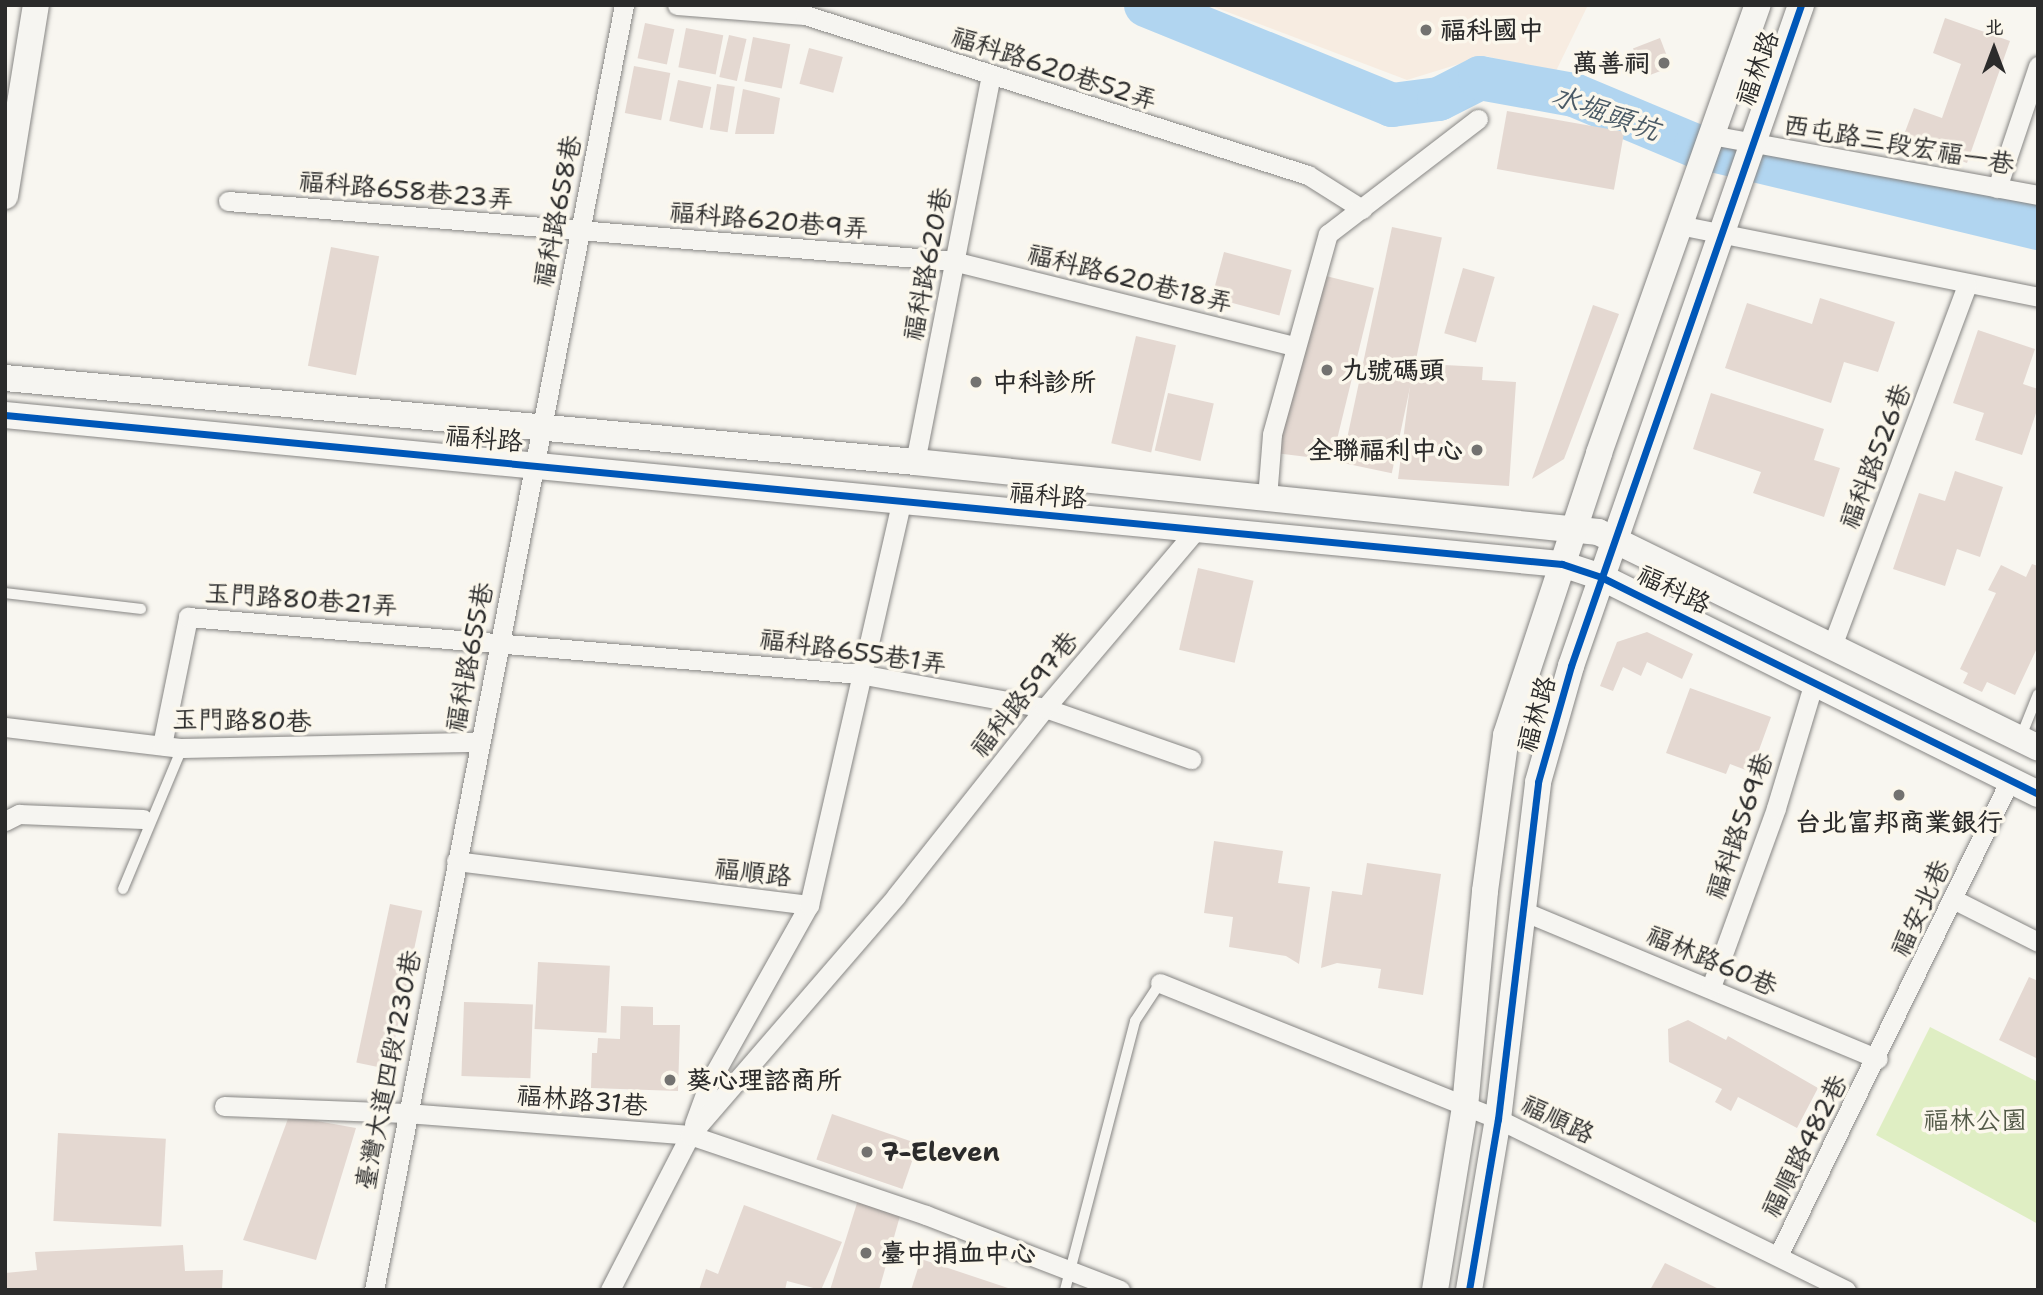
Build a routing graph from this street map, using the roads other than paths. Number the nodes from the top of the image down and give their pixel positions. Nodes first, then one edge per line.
1 (36, 5) edge
2 (624, 5) edge
3 (677, 5) edge
4 (1758, 5) edge
5 (1801, 5) edge
6 (2038, 66) edge
7 (991, 76) junction
8 (1478, 119) dead end
9 (1711, 135) junction
10 (1752, 144) junction
11 (1997, 188) junction
12 (2038, 195) edge
13 (5, 196) edge
14 (228, 201) dead end
15 (1362, 209) junction
16 (1679, 225) junction
17 (580, 231) junction
18 (1725, 233) junction
19 (953, 261) junction
20 (1967, 285) junction
21 (2038, 297) edge
22 (1294, 346) junction
23 (5, 378) edge
24 (5, 415) edge
25 (542, 427) junction
26 (915, 462) junction
27 (534, 463) junction
28 (1267, 498) junction
29 (901, 503) junction
30 (1197, 529) junction
31 (1573, 529) junction
32 (1615, 540) junction
33 (1562, 564) junction
34 (1601, 577) junction
35 (5, 593) edge
36 (141, 609) dead end
37 (499, 640) junction
38 (1832, 646) junction
39 (860, 674) junction
40 (1814, 681) junction
41 (2038, 694) edge
42 (1045, 708) junction
43 (5, 727) edge
44 (479, 743) junction
45 (2029, 744) edge
46 (162, 745) junction
47 (182, 748) junction
48 (1191, 759) dead end
49 (2010, 780) junction
50 (2038, 794) edge
51 (142, 819) dead end
52 (5, 821) edge
53 (456, 861) junction
54 (123, 890) dead end
55 (1953, 900) junction
56 (810, 905) junction
57 (1525, 912) junction
58 (2038, 942) edge
59 (1160, 983) joint
60 (1711, 987) junction
61 (1878, 1059) junction
62 (224, 1106) dead end
63 (1465, 1107) junction
64 (406, 1113) junction
65 (1498, 1119) junction
66 (690, 1135) junction
67 (1778, 1256) junction
68 (1068, 1280) edge
69 (374, 1290) edge
70 (610, 1290) edge
71 (1120, 1290) edge
72 (1435, 1290) edge
73 (1469, 1290) edge
74 (1846, 1290) edge

1 - 13 street
2 - 17 street, 福科路658巷
3 - 7 street, 福科路620巷52弄
4 - 9 street, 福林路
5 - 10 street, 福林路
6 - 11 street
7 - 15 street, 福科路620巷52弄
7 - 19 street, 福科路620巷
8 - 15 street
9 - 10 street, 西屯路三段宏福一巷
9 - 16 street, 福林路
10 - 11 street, 西屯路三段宏福一巷
10 - 18 street, 福林路
11 - 12 street, 西屯路三段宏福一巷
14 - 17 street, 福科路658巷23弄
15 - 22 street
16 - 18 street
16 - 31 street, 福林路
17 - 19 street, 福科路620巷9弄
17 - 25 street, 福科路658巷
18 - 20 street
18 - 32 street, 福林路
19 - 22 street, 福科路620巷18弄
19 - 26 street, 福科路620巷
20 - 21 street
20 - 38 street, 福科路526巷
22 - 28 street
23 - 25 street, 福科路
24 - 27 street, 福科路
25 - 26 street, 福科路
25 - 27 street, 福科路658巷
26 - 28 street, 福科路
27 - 29 street, 福科路
27 - 37 street, 福科路655巷
28 - 31 street, 福科路
29 - 30 street, 福科路
29 - 39 street, 福順路
30 - 33 street, 福科路
30 - 42 street, 福科路597巷
31 - 32 street, 福科路
31 - 33 street, 福林路
32 - 34 street, 福林路
32 - 38 street, 福科路
33 - 34 street, 福科路
33 - 63 street, 福林路
34 - 40 street, 福科路
34 - 57 street, 福林路
35 - 36 lane
37 - 39 street, 福科路655巷1弄
37 - 44 street, 福科路655巷
37 - 46 street, 玉門路80巷21弄
38 - 45 street, 福科路
39 - 42 street, 福科路655巷1弄
39 - 56 street, 福順路
40 - 49 street, 福科路
40 - 60 street, 福科路569巷
41 - 45 lane
42 - 48 street, 福科路655巷1弄
42 - 66 street, 福科路597巷
43 - 46 street, 玉門路80巷
44 - 47 street, 玉門路80巷
44 - 53 street, 福科路655巷
46 - 47 street, 玉門路80巷
47 - 54 lane
49 - 50 street, 福科路
49 - 55 street, 福安北巷
51 - 52 street
53 - 56 street, 福順路
53 - 64 street, 臺灣大道四段1230巷
55 - 58 street
55 - 61 street, 福安北巷
56 - 66 street
57 - 60 street, 福林路60巷
57 - 65 street, 福林路
59 - 63 street, 福順路
59 - 68 lane
60 - 61 street, 福林路60巷
61 - 67 street, 福順路482巷
62 - 64 street, 福林路31巷
63 - 65 street, 福順路
63 - 72 street, 福林路
64 - 66 street, 福林路31巷
64 - 69 street, 臺灣大道四段1230巷
65 - 67 street, 福順路
65 - 73 street, 福林路
66 - 68 street, 福林路31巷
66 - 70 street
67 - 74 street, 福順路
68 - 71 street, 福林路31巷

